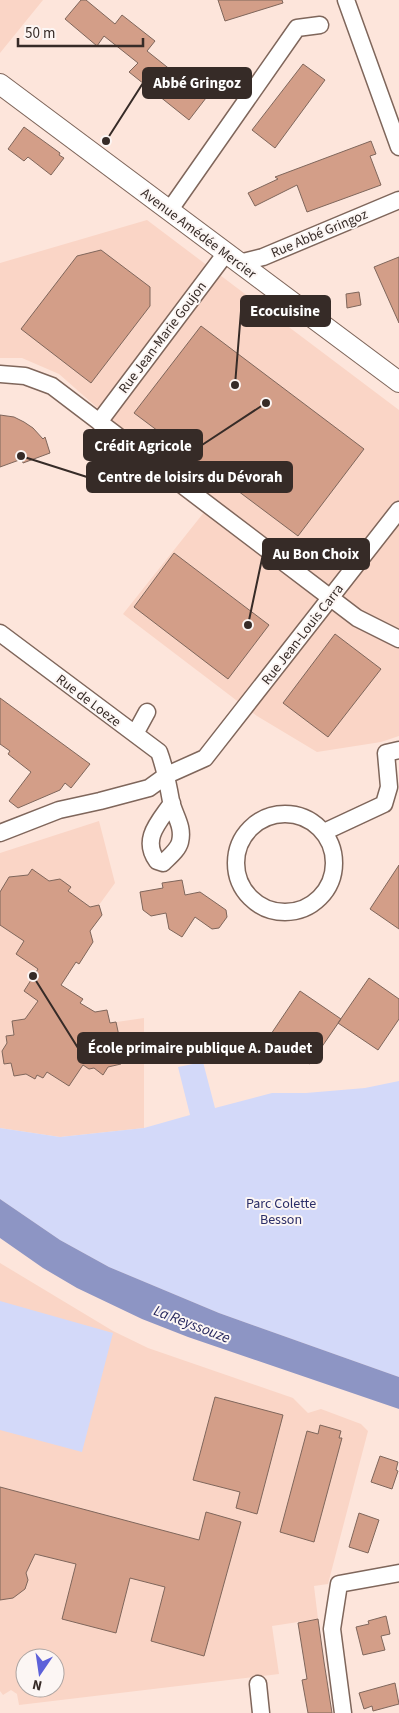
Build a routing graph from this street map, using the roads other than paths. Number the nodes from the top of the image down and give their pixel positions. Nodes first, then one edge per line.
1 (346, 0) edge
2 (320, 25) dead end
3 (0, 84) edge
4 (399, 147) edge
5 (397, 206) edge
6 (169, 211) junction
7 (232, 258) junction
8 (0, 374) edge
9 (399, 382) edge
10 (99, 422) junction
11 (399, 510) edge
12 (330, 598) junction
13 (0, 633) edge
14 (399, 639) edge
15 (147, 712) dead end
16 (135, 734) junction
17 (392, 751) edge
18 (167, 775) junction
19 (172, 803) dead end
20 (324, 832) junction
21 (0, 833) edge
22 (399, 1573) edge
23 (258, 1684) dead end
24 (261, 1713) edge
25 (343, 1713) edge

1 - 4 street
2 - 6 street
3 - 6 main road, Avenue Amédée Mercier
5 - 7 street, Rue Abbé Gringoz
6 - 7 main road, Avenue Amédée Mercier
7 - 9 main road, Avenue Amédée Mercier
7 - 10 street, Rue Jean-Marie Goujon
8 - 10 street
10 - 12 street
11 - 12 street, Rue Jean-Louis Carra
12 - 14 street
12 - 18 street, Rue Jean-Louis Carra
13 - 16 street, Rue de Loeze
15 - 16 street
16 - 18 street, Rue de Loeze
17 - 20 street
18 - 19 street, Rue de Loeze
18 - 21 street
20 - 20 street
22 - 25 street
23 - 24 street

